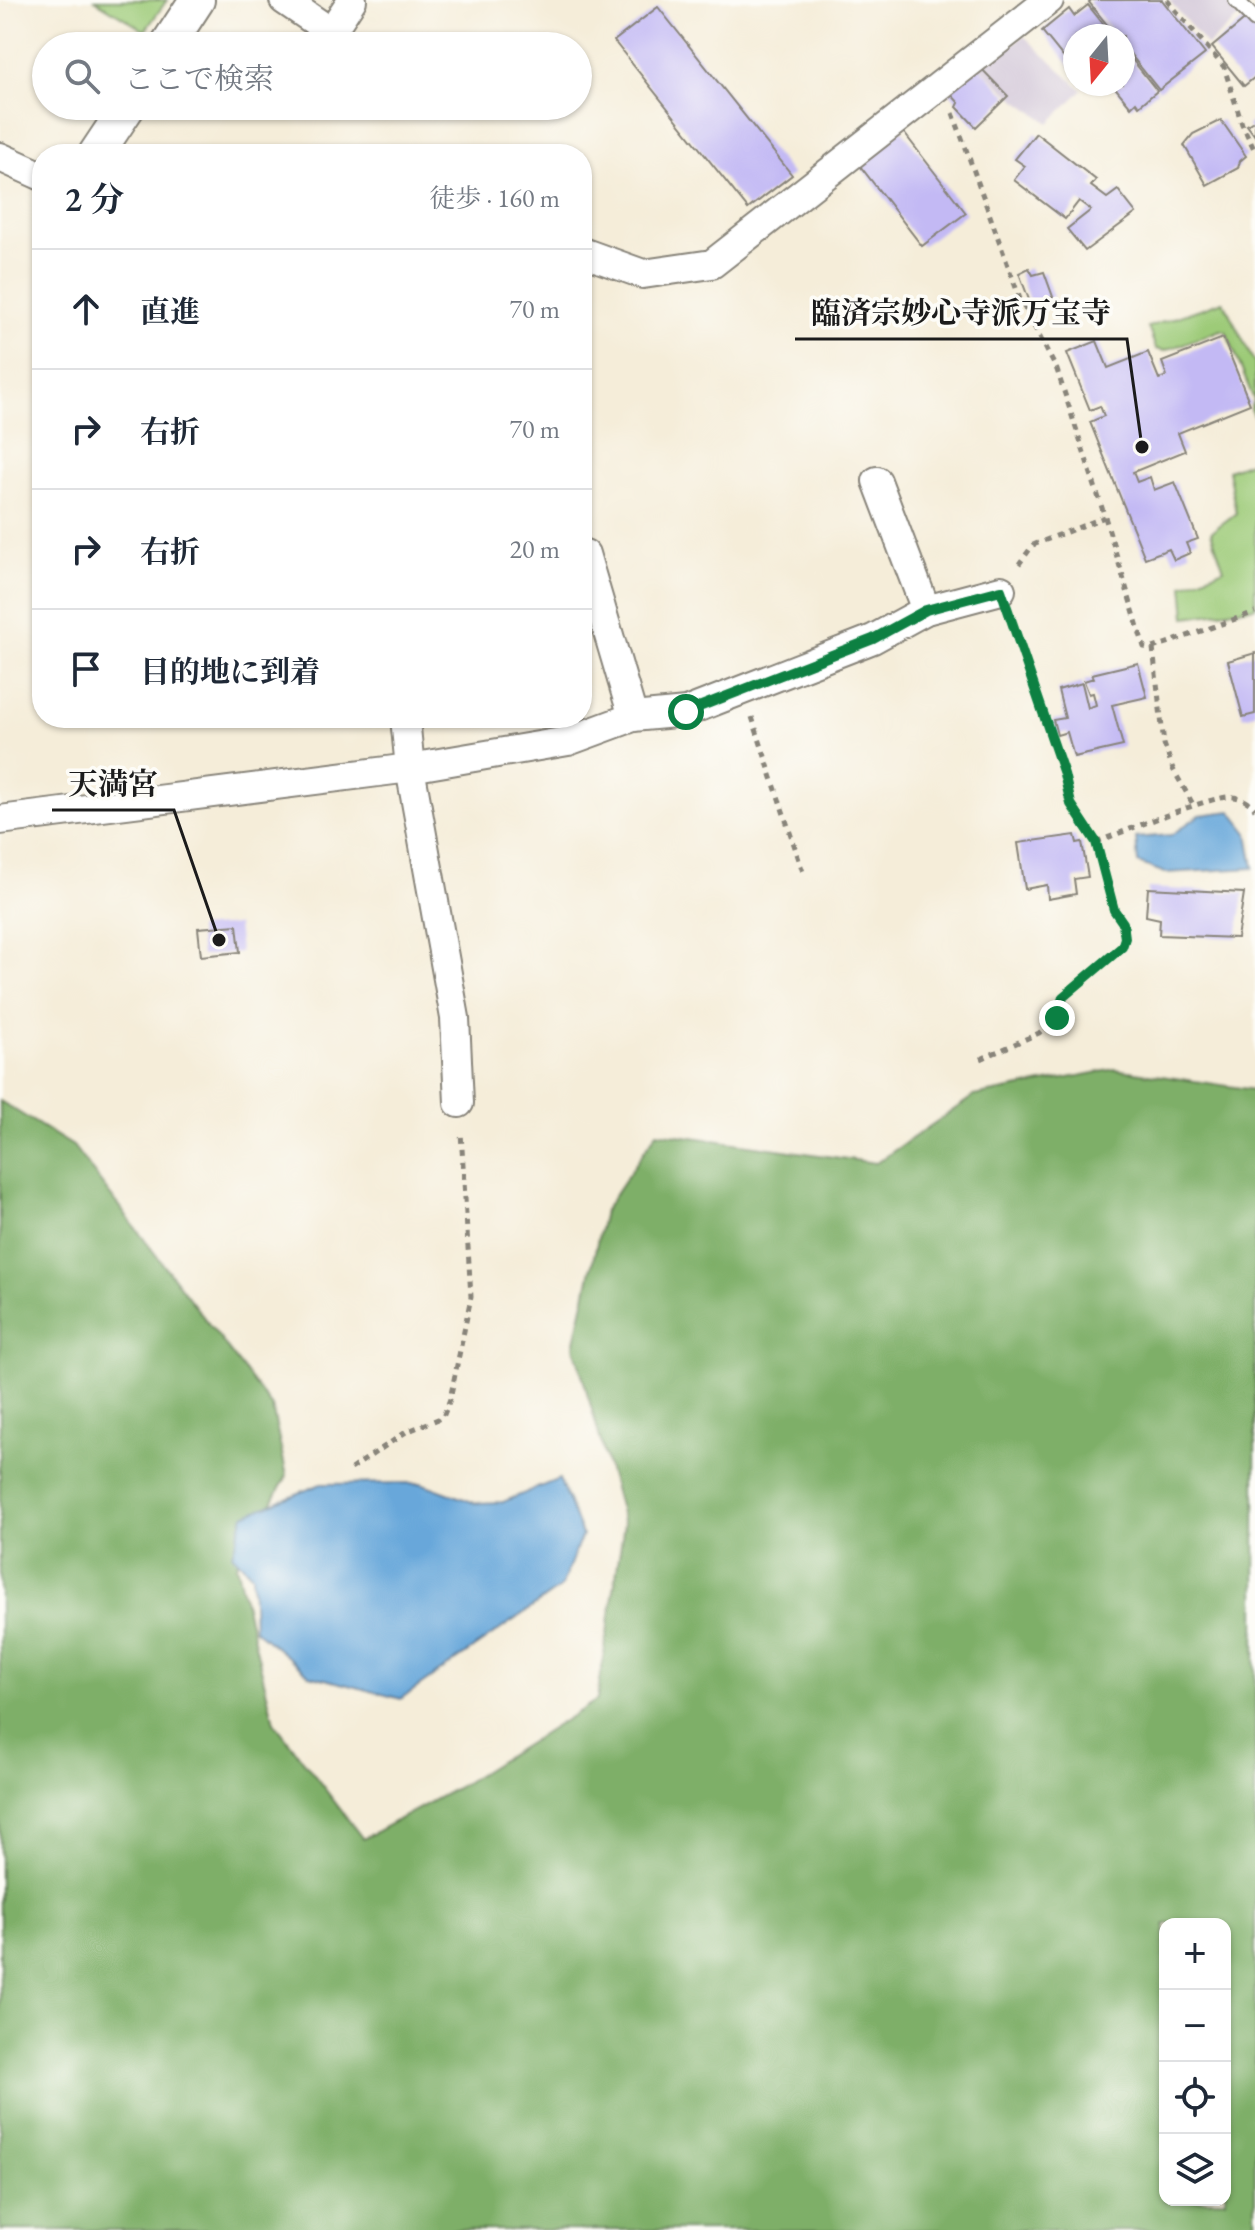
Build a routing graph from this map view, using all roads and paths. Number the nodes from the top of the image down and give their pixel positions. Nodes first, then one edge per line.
1 (197, 0) edge
2 (284, 0) edge
3 (352, 0) edge
4 (1049, 0) edge
5 (1167, 0) edge
6 (1236, 0) edge
7 (1255, 20) edge
8 (176, 32) edge
9 (332, 32) edge
10 (344, 32) edge
11 (942, 81) junction
12 (119, 120) edge
13 (103, 144) edge
14 (1255, 151) edge
15 (0, 157) edge
16 (32, 171) edge
17 (592, 256) edge
18 (877, 481) dead end
19 (1105, 517) junction
20 (592, 578) edge
21 (1001, 590) junction
22 (926, 610) junction
23 (1255, 612) edge
24 (1153, 648) junction
25 (743, 689) junction
26 (633, 717) junction
27 (406, 728) edge
28 (410, 768) junction
29 (1194, 806) junction
30 (1255, 809) edge
31 (0, 820) edge
32 (1096, 842) junction
33 (804, 875) dead end
34 (981, 1059) dead end
35 (459, 1103) joint
36 (351, 1469) dead end

1 - 8 street
2 - 9 street
3 - 10 street
4 - 11 street
5 - 14 path
6 - 7 lane
11 - 17 street
11 - 19 path
12 - 13 street
15 - 16 street
18 - 22 street
19 - 21 path
19 - 24 path
20 - 26 street
21 - 22 street
21 - 32 path
22 - 25 street
23 - 24 path
24 - 29 path
25 - 26 street
25 - 33 path
26 - 28 street
27 - 28 street
28 - 31 street
28 - 35 street
29 - 30 path
29 - 32 path
32 - 34 path
35 - 36 path

